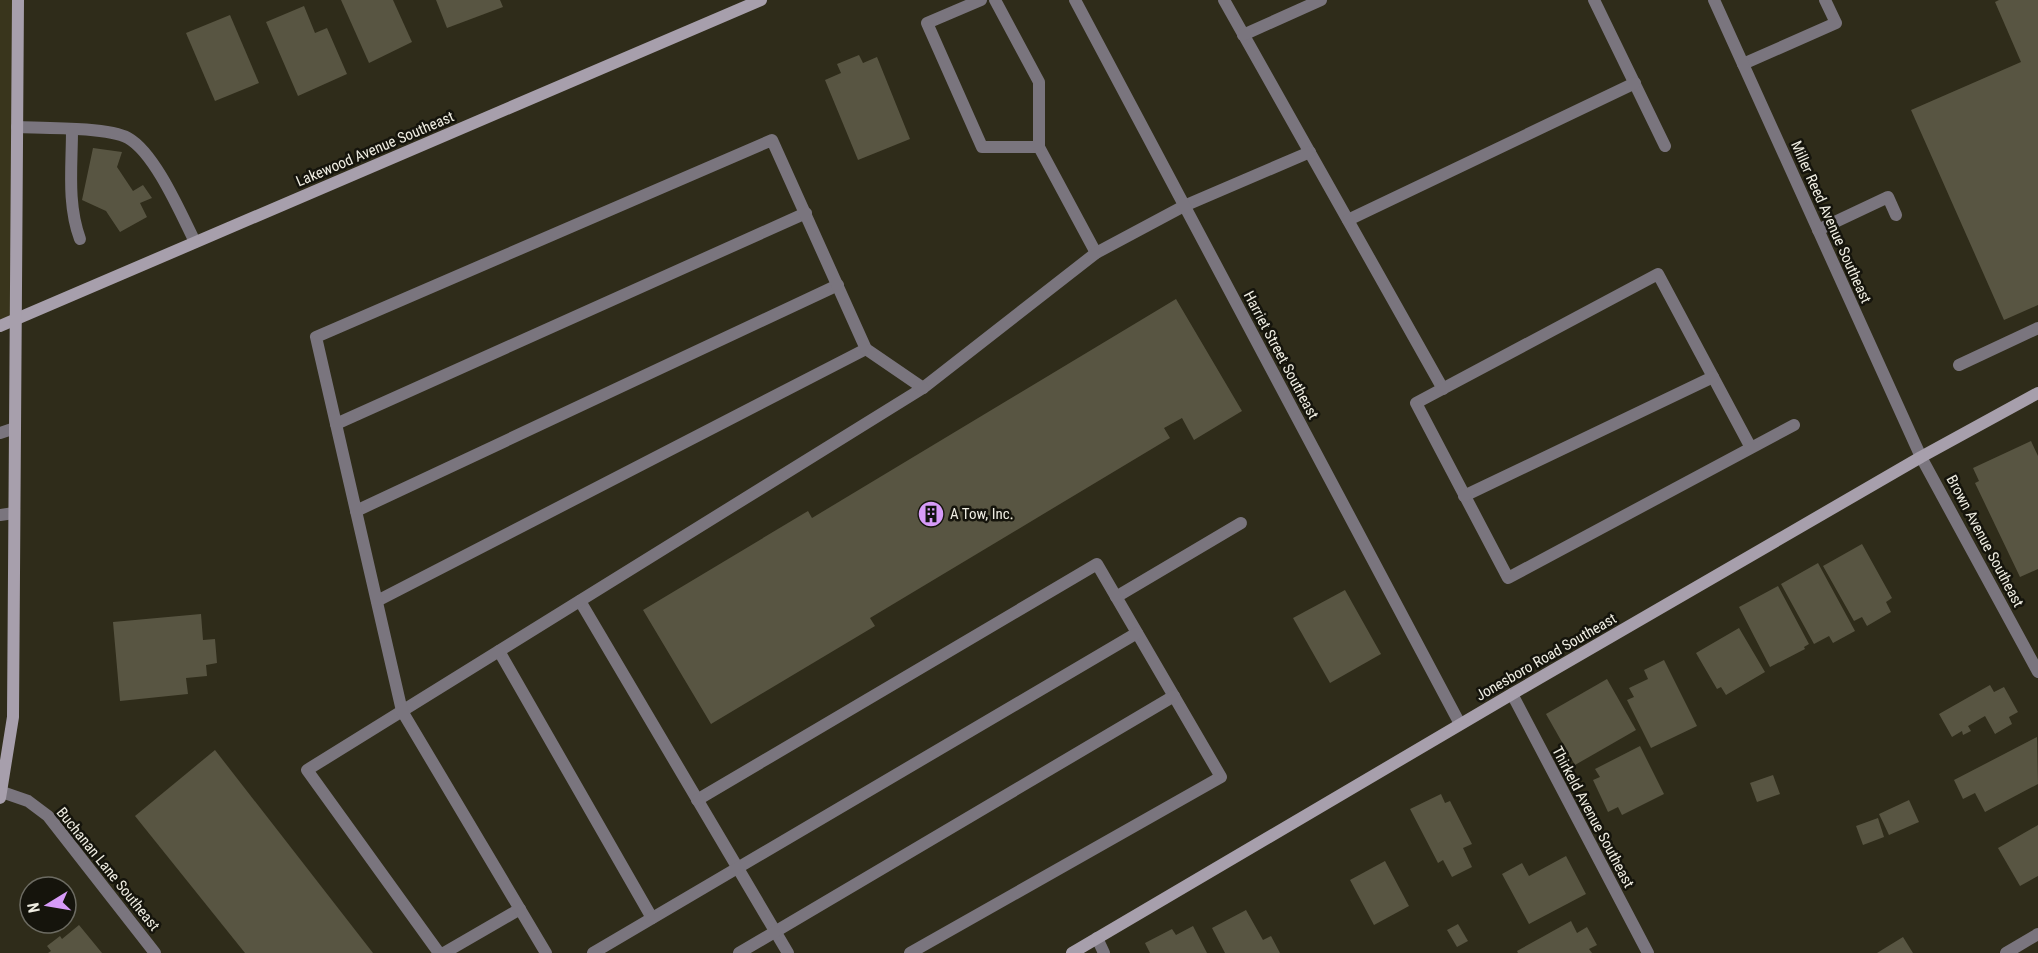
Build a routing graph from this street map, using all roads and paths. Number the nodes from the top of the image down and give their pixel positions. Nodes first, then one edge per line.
1 (18, 0) edge
2 (761, 0) edge
3 (981, 0) edge
4 (995, 0) edge
5 (1075, 0) edge
6 (1224, 0) edge
7 (1321, 0) edge
8 (1594, 0) edge
9 (1714, 0) edge
10 (1825, 0) edge
11 (1243, 34) junction
12 (1743, 64) junction
13 (1635, 83) junction
14 (17, 127) junction
15 (72, 130) junction
16 (1665, 146) dead end
17 (1039, 147) junction
18 (1310, 152) junction
19 (1184, 206) junction
20 (806, 213) junction
21 (1896, 215) dead end
22 (1348, 220) junction
23 (1818, 230) junction
24 (80, 239) dead end
25 (195, 242) junction
26 (1096, 253) junction
27 (838, 285) junction
28 (16, 319) junction
29 (0, 326) edge
30 (2038, 328) edge
31 (866, 349) junction
32 (1959, 364) dead end
33 (1713, 377) junction
34 (923, 388) junction
35 (1443, 389) junction
36 (2038, 393) edge
37 (336, 424) junction
38 (1794, 425) dead end
39 (15, 428) junction
40 (0, 432) edge
41 (1751, 448) junction
42 (1921, 457) junction
43 (1464, 496) junction
44 (356, 511) junction
45 (14, 513) junction
46 (0, 516) edge
47 (1242, 523) dead end
48 (1116, 597) junction
49 (580, 600) junction
50 (377, 601) junction
51 (1137, 633) junction
52 (499, 651) junction
53 (2038, 672) edge
54 (1512, 694) junction
55 (1173, 696) junction
56 (402, 711) junction
57 (1460, 724) junction
58 (1, 795) edge
59 (697, 800) junction
60 (737, 868) junction
61 (520, 909) junction
62 (652, 918) junction
63 (775, 932) junction
64 (2038, 934) edge
65 (1097, 938) junction
66 (155, 953) edge
67 (441, 953) edge
68 (546, 953) edge
69 (593, 953) edge
70 (739, 953) edge
71 (788, 953) edge
72 (910, 953) edge
73 (1072, 953) edge
74 (1104, 953) edge
75 (1648, 953) edge
76 (2006, 953) edge

1 - 14 main road
2 - 25 main road, Lakewood Avenue Southeast
3 - 17 street
4 - 17 street
5 - 19 street, Harriet Street Southeast
6 - 11 street
7 - 11 street
8 - 13 street
9 - 12 street, Miller Reed Avenue Southeast
10 - 12 street
11 - 18 street
12 - 23 street, Miller Reed Avenue Southeast
13 - 16 street
13 - 22 street
14 - 15 street
14 - 28 main road
15 - 24 street
15 - 25 street
17 - 26 street
18 - 19 street
18 - 22 street
19 - 26 street
19 - 57 street, Harriet Street Southeast
20 - 27 street
20 - 37 street
20 - 37 street
21 - 23 street
22 - 35 street
23 - 42 street, Miller Reed Avenue Southeast
25 - 28 main road, Lakewood Avenue Southeast
26 - 34 street
27 - 31 street
27 - 44 street
28 - 29 main road, Lakewood Avenue Southeast
28 - 39 main road
30 - 32 street
31 - 34 street
31 - 50 street
33 - 35 street
33 - 41 street
33 - 43 street
34 - 49 street
35 - 43 street
36 - 42 main road, Jonesboro Road Southeast
37 - 44 street
38 - 41 street
39 - 40 street
39 - 45 main road
41 - 43 street
42 - 53 street, Brown Avenue Southeast
42 - 54 main road, Jonesboro Road Southeast
44 - 50 street
45 - 46 street
45 - 58 main road
47 - 48 street
48 - 51 street
48 - 59 street
49 - 52 street
49 - 59 street
50 - 56 street
51 - 55 street
51 - 60 street
52 - 56 street
52 - 62 street
54 - 57 main road, Jonesboro Road Southeast
54 - 75 street, Thirkeld Avenue Southeast
55 - 63 street
55 - 72 street
56 - 61 street
56 - 67 street
57 - 65 main road, Jonesboro Road Southeast
58 - 66 street, Buchanan Lane Southeast
59 - 60 street
60 - 62 street
60 - 63 street
61 - 67 street
61 - 68 street
62 - 69 street
63 - 70 street
63 - 71 street
64 - 76 street
65 - 73 main road, Jonesboro Road Southeast
65 - 74 street

